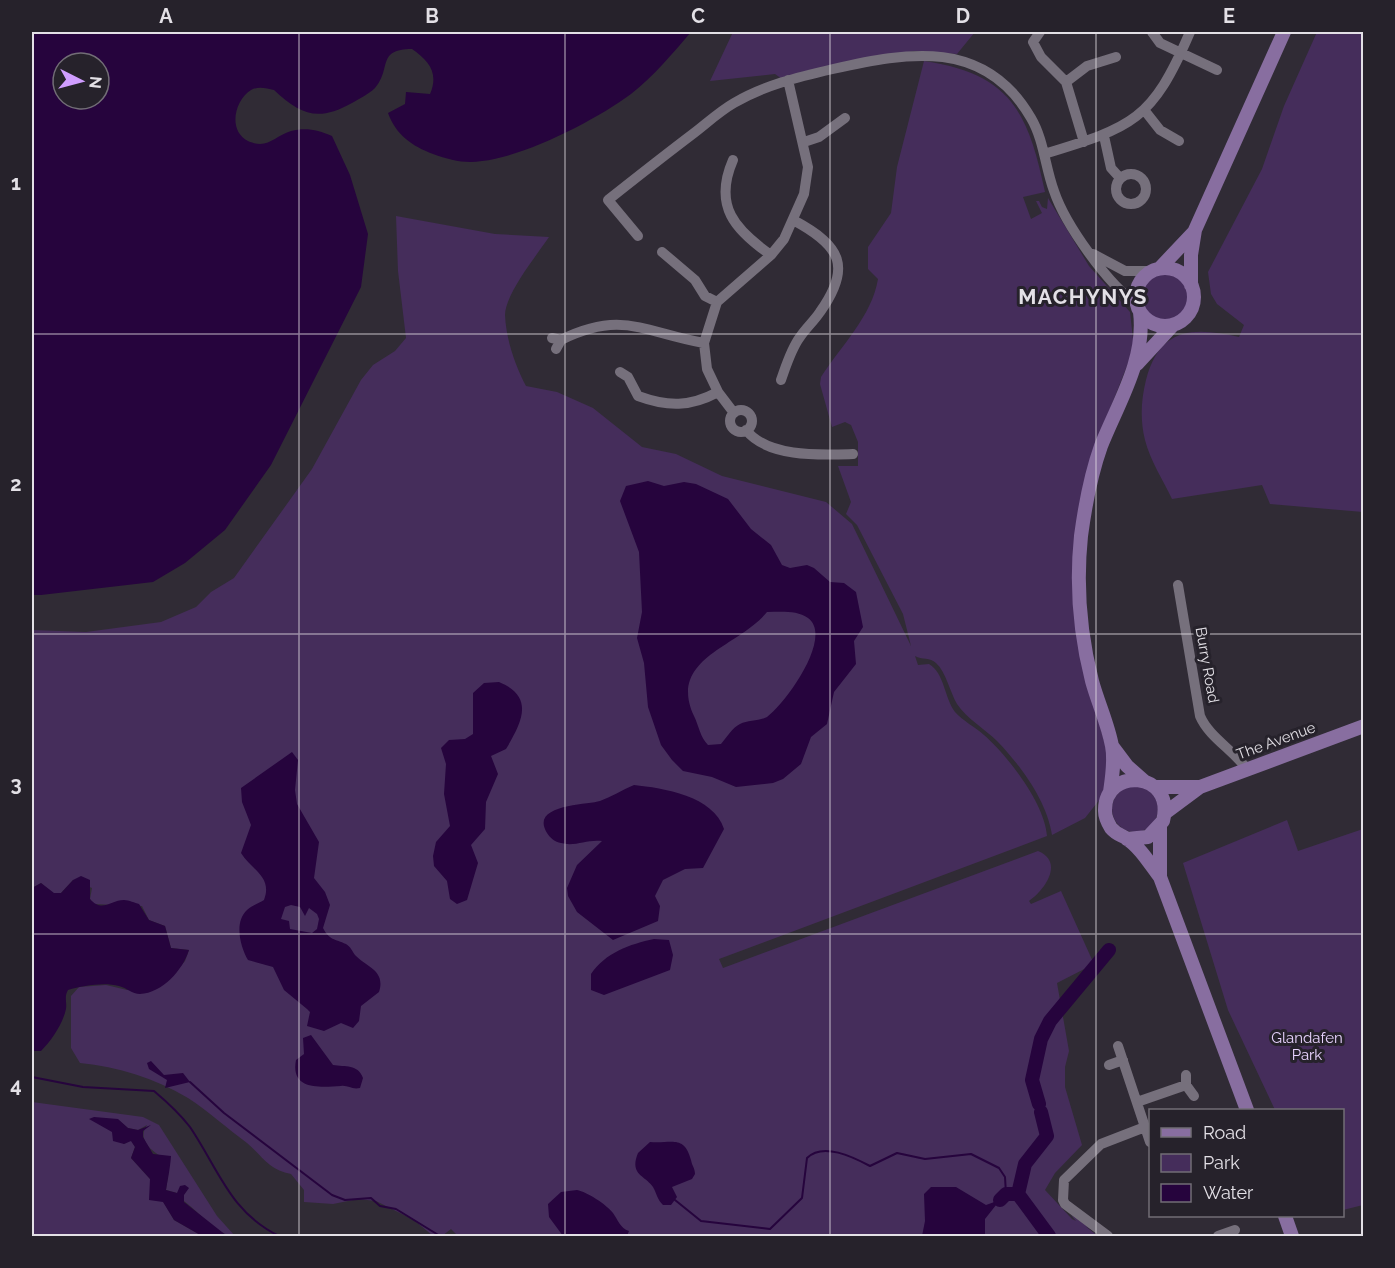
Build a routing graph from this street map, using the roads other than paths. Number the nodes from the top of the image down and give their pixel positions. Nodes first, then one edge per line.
1 (1040, 32) edge
2 (1152, 32) edge
3 (1190, 32) edge
4 (1284, 32) edge
5 (1181, 52) junction
6 (1116, 57) dead end
7 (1217, 70) dead end
8 (788, 80) junction
9 (1065, 82) junction
10 (1145, 111) junction
11 (848, 116) dead end
12 (1104, 136) junction
13 (1179, 141) dead end
14 (804, 142) junction
15 (1084, 142) junction
16 (1044, 154) junction
17 (734, 158) dead end
18 (1120, 178) dead end
19 (795, 221) junction
20 (1195, 230) junction
21 (641, 239) dead end
22 (659, 250) dead end
23 (1090, 253) junction
24 (771, 255) junction
25 (1156, 270) junction
26 (1191, 285) junction
27 (717, 303) junction
28 (1138, 308) junction
29 (1173, 326) junction
30 (556, 342) dead end
31 (704, 344) junction
32 (1135, 365) junction
33 (628, 372) dead end
34 (779, 383) dead end
35 (718, 392) junction
36 (853, 454) dead end
37 (1178, 585) dead end
38 (1364, 726) edge
39 (1112, 746) junction
40 (1247, 769) junction
41 (1150, 784) junction
42 (1200, 787) junction
43 (1110, 792) junction
44 (1165, 813) junction
45 (1160, 827) junction
46 (1127, 838) junction
47 (1160, 877) junction
48 (1118, 1046) dead end
49 (1123, 1060) junction
50 (1109, 1065) dead end
51 (1194, 1096) dead end
52 (1137, 1102) junction
53 (1247, 1109) edge
54 (1146, 1127) junction
55 (1149, 1138) edge
56 (1286, 1217) edge
57 (1235, 1230) dead end
58 (1108, 1236) edge
59 (1218, 1236) edge
60 (1292, 1236) edge

1 - 9 street
2 - 5 street
3 - 5 street
4 - 20 main road
5 - 7 street
5 - 10 street
6 - 9 street
8 - 14 street
8 - 16 street
8 - 21 street
9 - 15 street
10 - 12 street
10 - 13 street
11 - 14 street
12 - 15 street
12 - 18 street
14 - 19 street
15 - 16 street
16 - 23 street
17 - 24 street
19 - 24 street
19 - 34 street
20 - 25 main road
20 - 26 main road
22 - 27 street
23 - 25 street
23 - 28 street
24 - 27 street
25 - 26 main road
25 - 28 main road
26 - 29 main road
27 - 31 street
28 - 29 main road
28 - 32 main road
29 - 32 main road
30 - 31 street
31 - 35 street
32 - 39 main road
33 - 35 street
35 - 36 street
37 - 40 street, Burry Road
38 - 40 main road, The Avenue
39 - 41 main road
39 - 43 main road
40 - 42 main road, The Avenue
41 - 42 main road, The Avenue
41 - 43 main road
41 - 44 main road
42 - 44 main road, The Avenue
43 - 46 main road
44 - 45 main road
45 - 46 main road
45 - 47 main road
46 - 47 main road
47 - 53 main road
48 - 49 street
49 - 50 street
49 - 52 street
51 - 52 street
52 - 54 street
54 - 55 street
54 - 58 street
56 - 60 main road
57 - 59 street

